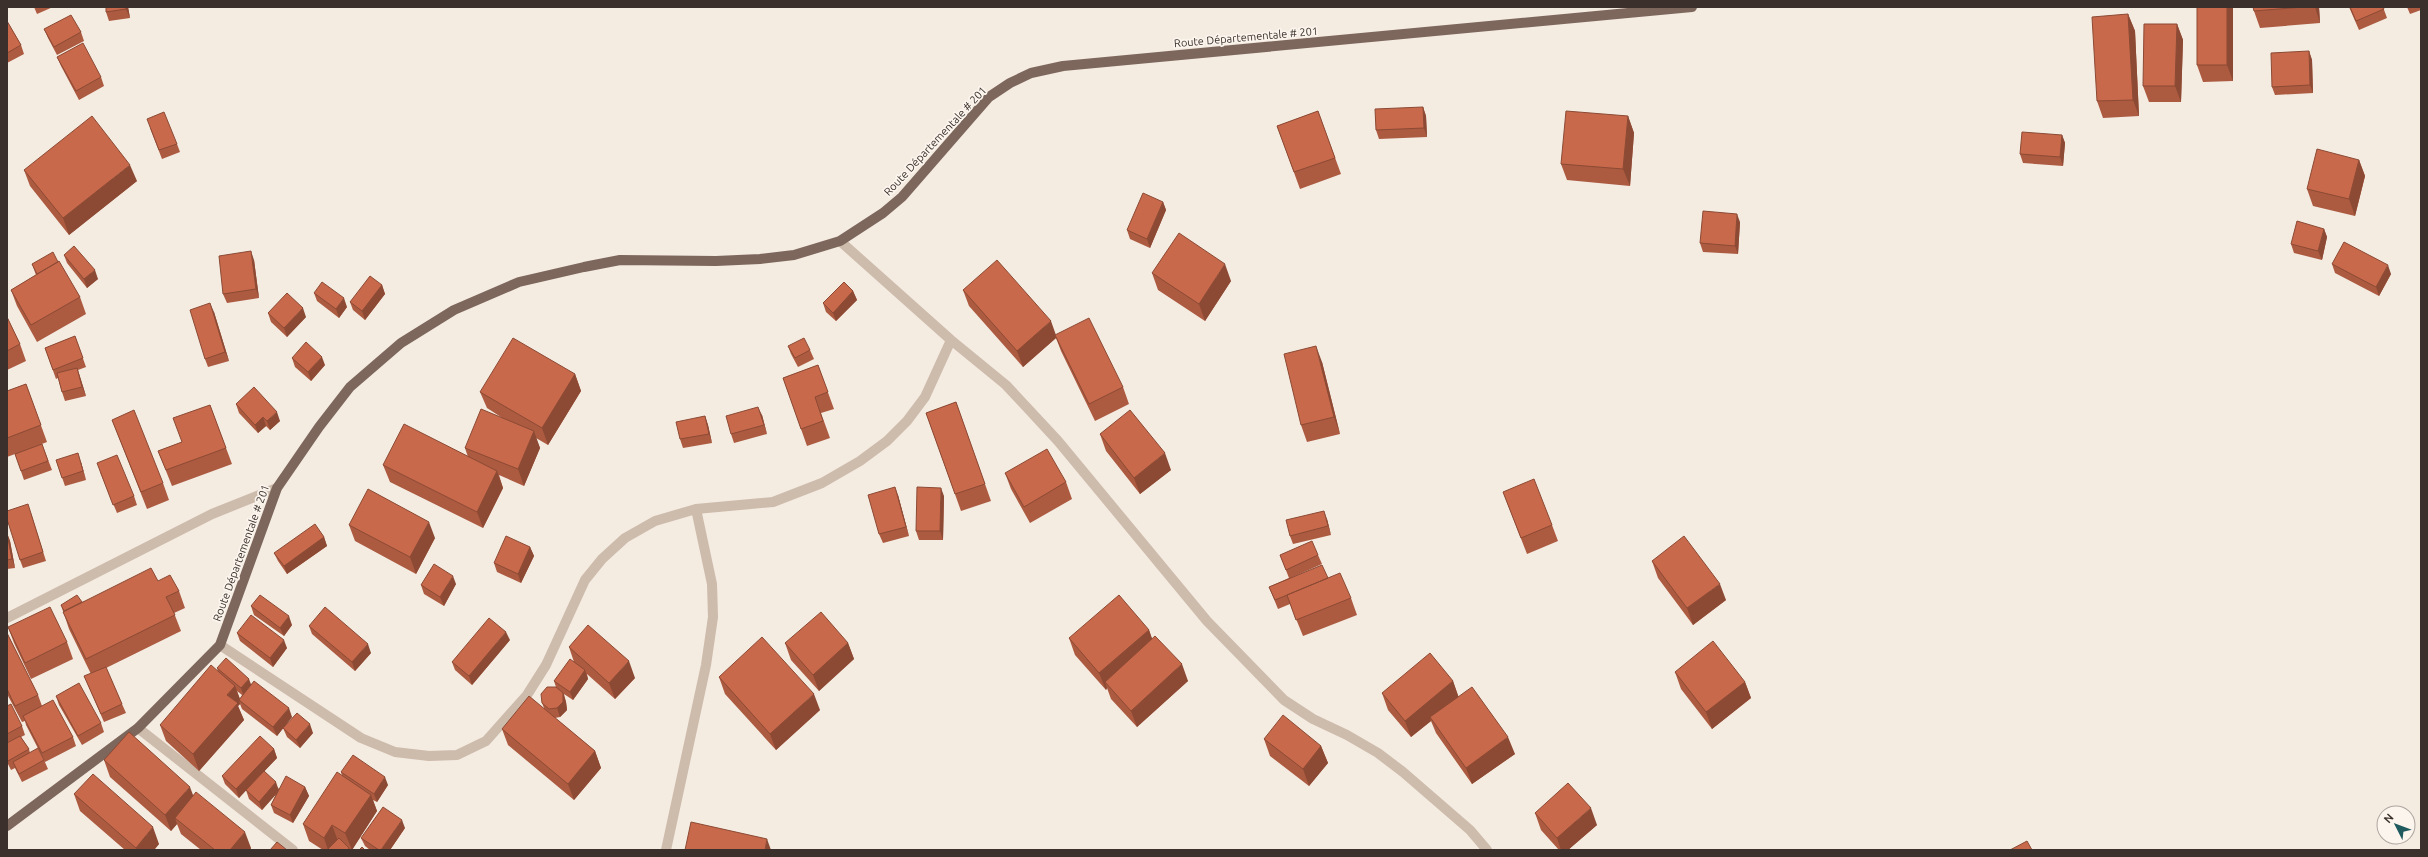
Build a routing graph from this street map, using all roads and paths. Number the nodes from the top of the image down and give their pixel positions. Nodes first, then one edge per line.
1 (1692, 7) edge
2 (840, 241) junction
3 (950, 340) junction
4 (277, 488) junction
5 (696, 509) junction
6 (7, 618) edge
7 (220, 645) junction
8 (138, 728) junction
9 (7, 826) edge
10 (293, 850) edge
11 (666, 850) edge
12 (1487, 850) edge

1 - 2 main road, Route Départementale # 201
2 - 3 street
2 - 4 main road, Route Départementale # 201
3 - 5 street
3 - 12 street
4 - 6 street
4 - 7 main road, Route Départementale # 201
5 - 7 street
5 - 11 street
7 - 8 main road, Route Départementale # 201
8 - 9 main road, Route Départementale # 201
8 - 10 street

